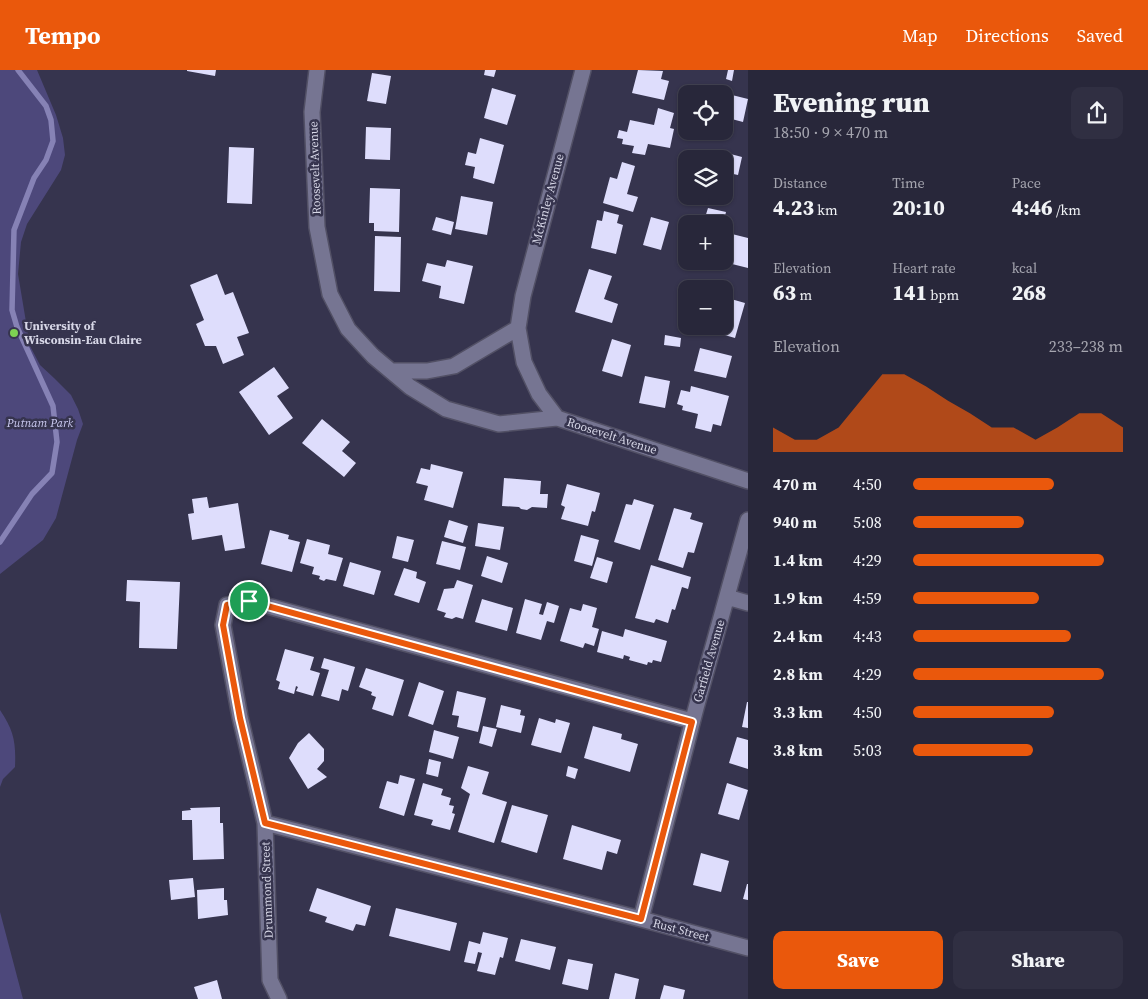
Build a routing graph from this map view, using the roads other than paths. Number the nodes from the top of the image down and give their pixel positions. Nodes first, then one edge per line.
1 (317, 70) edge
2 (583, 70) edge
3 (518, 328) junction
4 (392, 371) junction
5 (557, 418) junction
6 (748, 481) edge
7 (748, 520) edge
8 (727, 597) junction
9 (748, 603) edge
10 (692, 722) junction
11 (265, 823) junction
12 (641, 919) junction
13 (748, 948) edge
14 (279, 999) edge

1 - 4 street, Roosevelt Avenue
2 - 3 street, McKinley Avenue
3 - 4 street
3 - 5 street, McKinley Avenue
4 - 5 street, Roosevelt Avenue
5 - 6 street, Roosevelt Avenue
7 - 8 street, Garfield Avenue
8 - 9 street
8 - 10 street, Garfield Avenue
10 - 11 street, Drummond Street
10 - 12 street, Garfield Avenue
11 - 12 street, Rust Street
11 - 14 street, Drummond Street
12 - 13 street, Rust Street

